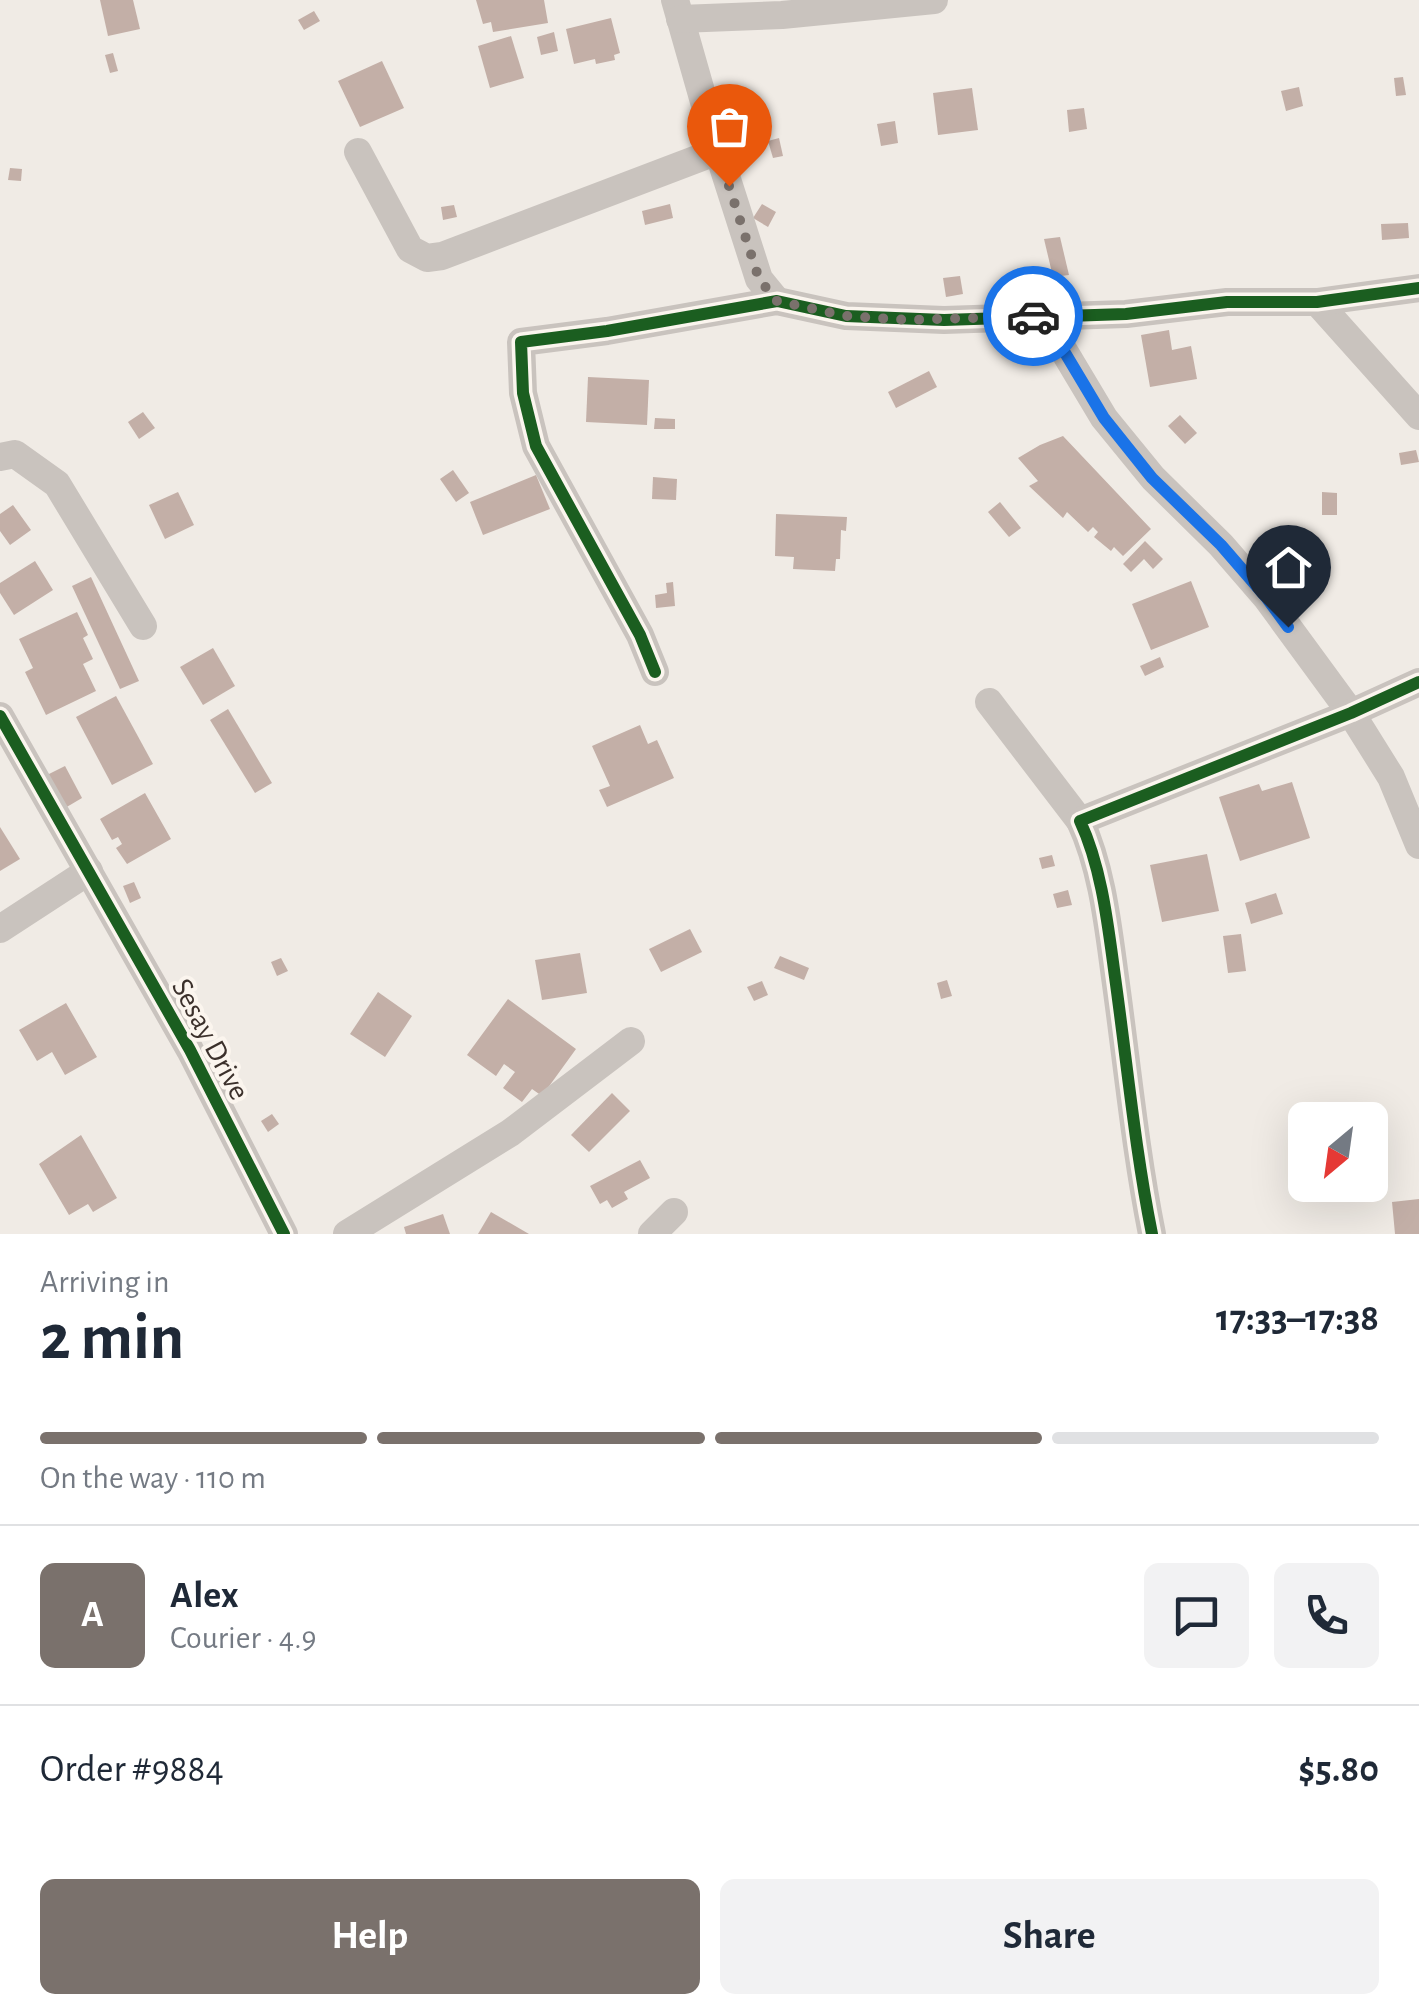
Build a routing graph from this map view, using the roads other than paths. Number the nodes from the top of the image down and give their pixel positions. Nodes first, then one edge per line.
1 (934, 0) edge
2 (678, 10) edge
3 (718, 151) junction
4 (358, 152) dead end
5 (1419, 288) edge
6 (777, 301) junction
7 (1317, 302) junction
8 (1043, 316) junction
9 (1419, 416) edge
10 (0, 457) edge
11 (142, 626) dead end
12 (655, 672) dead end
13 (1419, 682) edge
14 (989, 702) dead end
15 (1352, 713) junction
16 (0, 716) edge
17 (1080, 821) junction
18 (1419, 845) edge
19 (88, 871) junction
20 (0, 929) edge
21 (631, 1041) dead end
22 (674, 1212) dead end
23 (284, 1234) edge
24 (346, 1234) edge
25 (652, 1234) edge
26 (1152, 1234) edge

1 - 2 street
2 - 3 street
3 - 4 street
3 - 6 street
5 - 7 street
6 - 8 street
6 - 12 street
7 - 8 street
7 - 9 street
8 - 15 street
10 - 11 street
13 - 15 street
14 - 17 street
15 - 17 street
15 - 18 street
16 - 19 street, Sesay Drive
17 - 26 street
19 - 20 street
19 - 23 street, Sesay Drive
21 - 24 street
22 - 25 street

